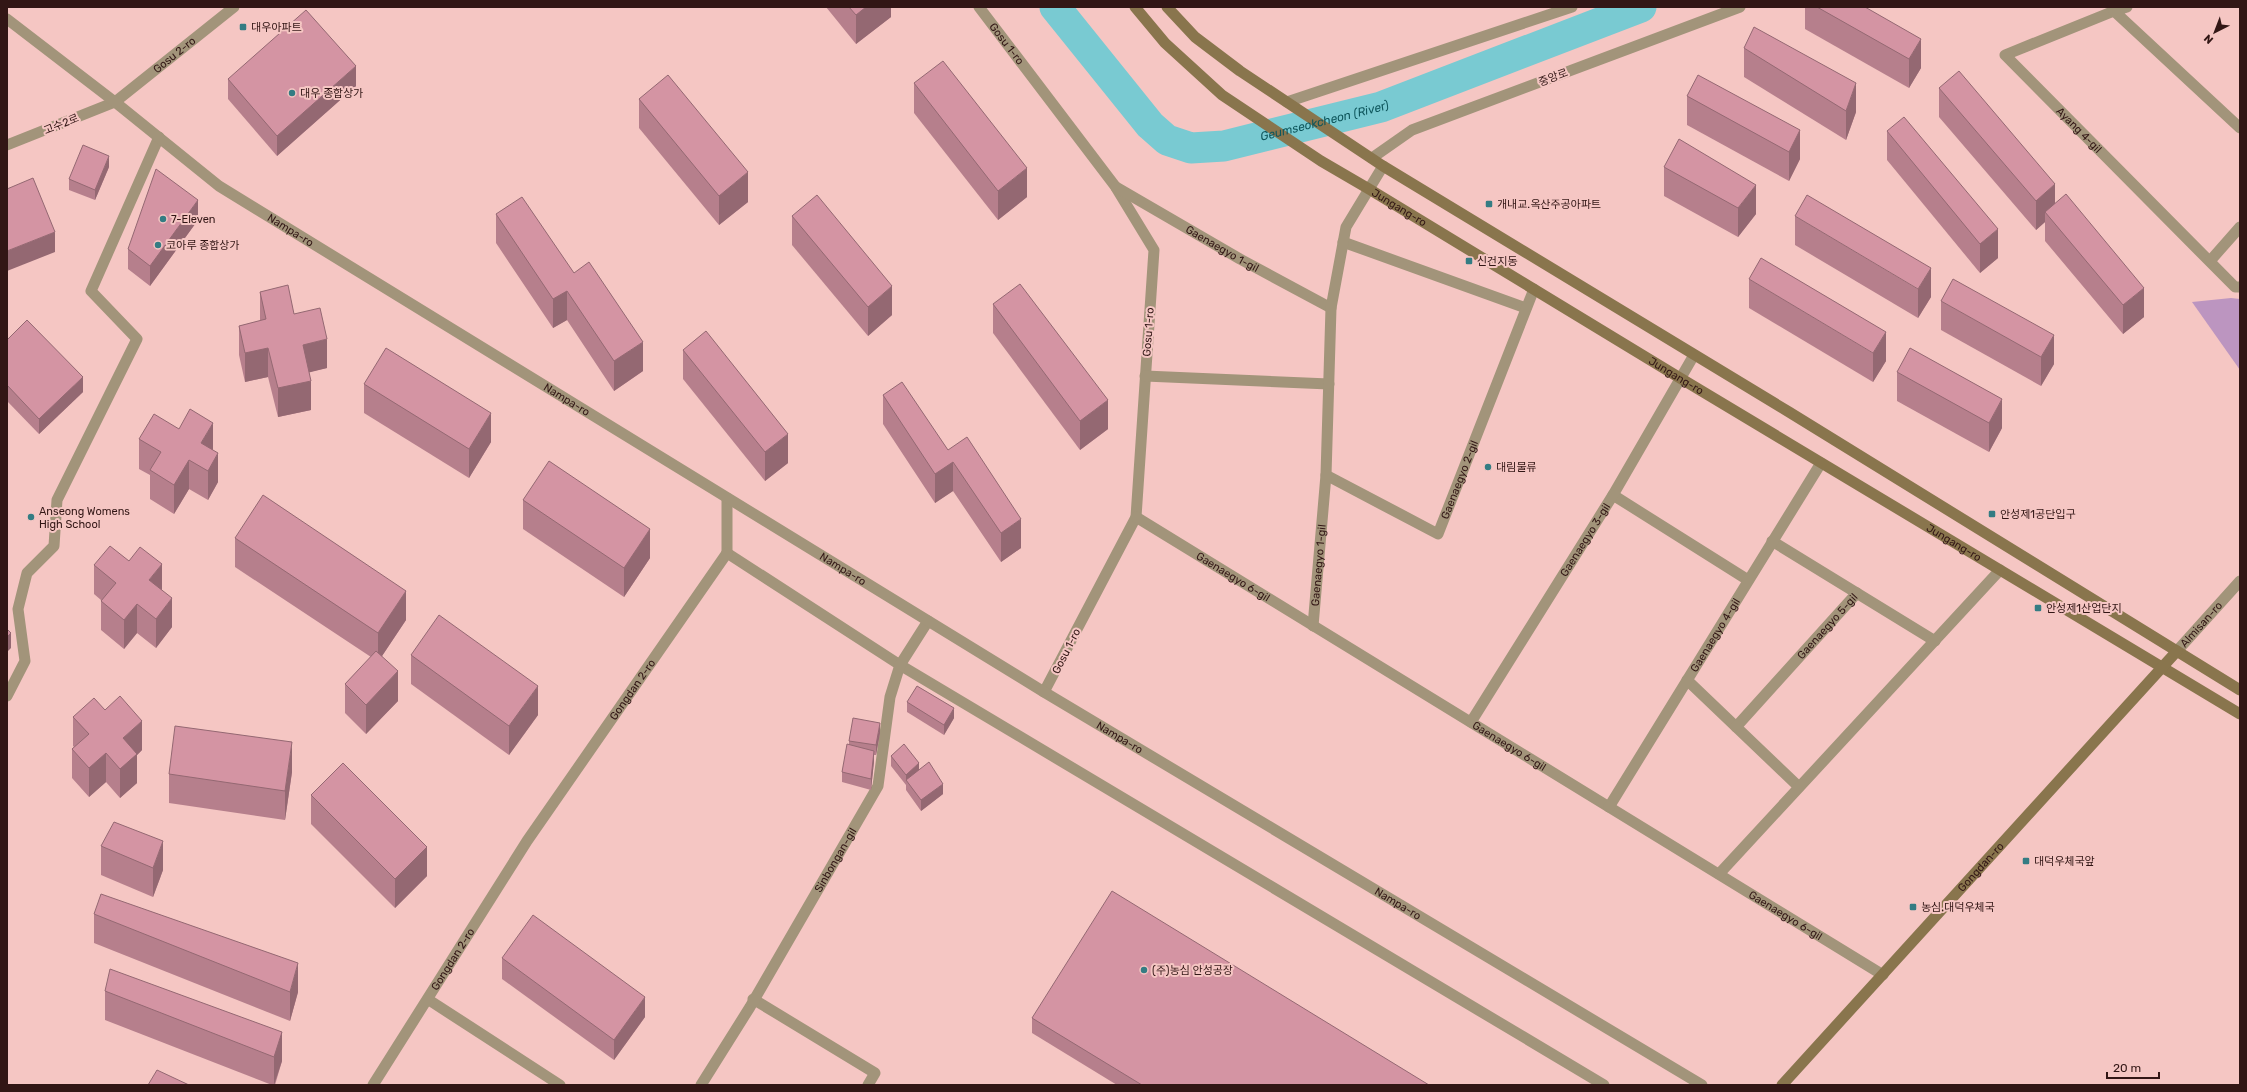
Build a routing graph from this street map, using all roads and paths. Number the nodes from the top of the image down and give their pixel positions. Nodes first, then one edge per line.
1 (234, 7) edge
2 (979, 7) edge
3 (1135, 7) edge
4 (1167, 7) edge
5 (1572, 7) edge
6 (1740, 7) edge
7 (2127, 7) edge
8 (2114, 9) edge
9 (7, 19) edge
10 (115, 102) junction
11 (1287, 102) junction
12 (2240, 128) edge
13 (159, 137) junction
14 (7, 145) edge
15 (1372, 158) junction
16 (1384, 166) junction
17 (1115, 186) junction
18 (1369, 189) junction
19 (2240, 227) edge
20 (1343, 242) junction
21 (2210, 261) junction
22 (2240, 286) edge
23 (1534, 289) junction
24 (1331, 308) junction
25 (1526, 308) junction
26 (1694, 355) junction
27 (1145, 376) junction
28 (1680, 378) junction
29 (1329, 384) junction
30 (1821, 462) junction
31 (1326, 475) junction
32 (1613, 495) junction
33 (727, 498) junction
34 (1136, 517) junction
35 (1772, 541) junction
36 (727, 553) junction
37 (2000, 570) junction
38 (1748, 580) junction
39 (2240, 581) edge
40 (1856, 593) junction
41 (928, 621) junction
42 (1313, 626) junction
43 (1934, 641) junction
44 (2177, 651) junction
45 (900, 665) junction
46 (2162, 667) junction
47 (1687, 680) junction
48 (2240, 690) edge
49 (1044, 692) junction
50 (7, 696) edge
51 (2240, 714) edge
52 (1471, 722) junction
53 (1736, 727) junction
54 (1799, 787) junction
55 (1609, 807) junction
56 (1718, 874) junction
57 (1883, 975) junction
58 (753, 999) junction
59 (429, 1000) junction
60 (373, 1085) edge
61 (560, 1085) edge
62 (701, 1085) edge
63 (868, 1085) edge
64 (1604, 1085) edge
65 (1702, 1085) edge
66 (1782, 1085) edge

1 - 10 street, Gosu 2-ro
2 - 17 street, Gosu 1-ro
3 - 18 main road, Jungang-ro
4 - 11 main road
5 - 11 street
6 - 15 street, 중앙로
7 - 8 street
8 - 12 street
8 - 21 street, Ayang 4-gil
9 - 10 street, Nampa-ro
10 - 13 street, Nampa-ro
10 - 14 street, 고수2로
11 - 15 main road
13 - 33 street, Nampa-ro
13 - 50 street
15 - 16 main road
16 - 18 street, Gaenaegyo 1-gil
16 - 26 main road
17 - 24 street, Gaenaegyo 1-gil
17 - 27 street, Gosu 1-ro
18 - 20 street, Gaenaegyo 1-gil
18 - 23 main road, Jungang-ro
19 - 21 street
20 - 24 street, Gaenaegyo 1-gil
20 - 25 street
21 - 22 street, Ayang 4-gil
23 - 25 street, Gaenaegyo 2-gil
23 - 28 main road, Jungang-ro
24 - 29 street, Gaenaegyo 1-gil
25 - 31 street, Gaenaegyo 2-gil
26 - 28 street, Gaenaegyo 3-gil
26 - 44 main road
27 - 29 street
27 - 34 street, Gosu 1-ro
28 - 30 main road, Jungang-ro
28 - 32 street, Gaenaegyo 3-gil
29 - 31 street, Gaenaegyo 1-gil
30 - 35 street, Gaenaegyo 4-gil
30 - 37 main road, Jungang-ro
31 - 42 street, Gaenaegyo 1-gil
32 - 38 street
32 - 52 street, Gaenaegyo 3-gil
33 - 36 street
33 - 41 street, Nampa-ro
34 - 42 street, Gaenaegyo 6-gil
34 - 49 street, Gosu 1-ro
35 - 38 street, Gaenaegyo 4-gil
35 - 40 street
36 - 45 street
36 - 59 street, Gongdan 2-ro
37 - 43 street
37 - 46 main road, Jungang-ro
38 - 47 street, Gaenaegyo 4-gil
39 - 44 street, Almisan-ro
40 - 43 street, Gaenaegyo 5-gil
40 - 53 street, Gaenaegyo 5-gil
41 - 45 street, Sinbongan-gil
41 - 49 street, Nampa-ro
42 - 52 street, Gaenaegyo 6-gil
43 - 54 street
44 - 46 main road, Almisan-ro
44 - 48 main road
45 - 58 street, Sinbongan-gil
45 - 64 street
46 - 51 main road, Jungang-ro
46 - 57 main road, Gongdan-ro
47 - 53 street
47 - 55 street, Gaenaegyo 4-gil
49 - 65 street, Nampa-ro
52 - 55 street, Gaenaegyo 6-gil
53 - 54 street
54 - 56 street
55 - 56 street, Gaenaegyo 6-gil
56 - 57 street, Gaenaegyo 6-gil
57 - 66 main road, Gongdan-ro
58 - 62 street, Sinbongan-gil
58 - 63 street
59 - 60 street, Gongdan 2-ro
59 - 61 street, Gongdan 2-ro

